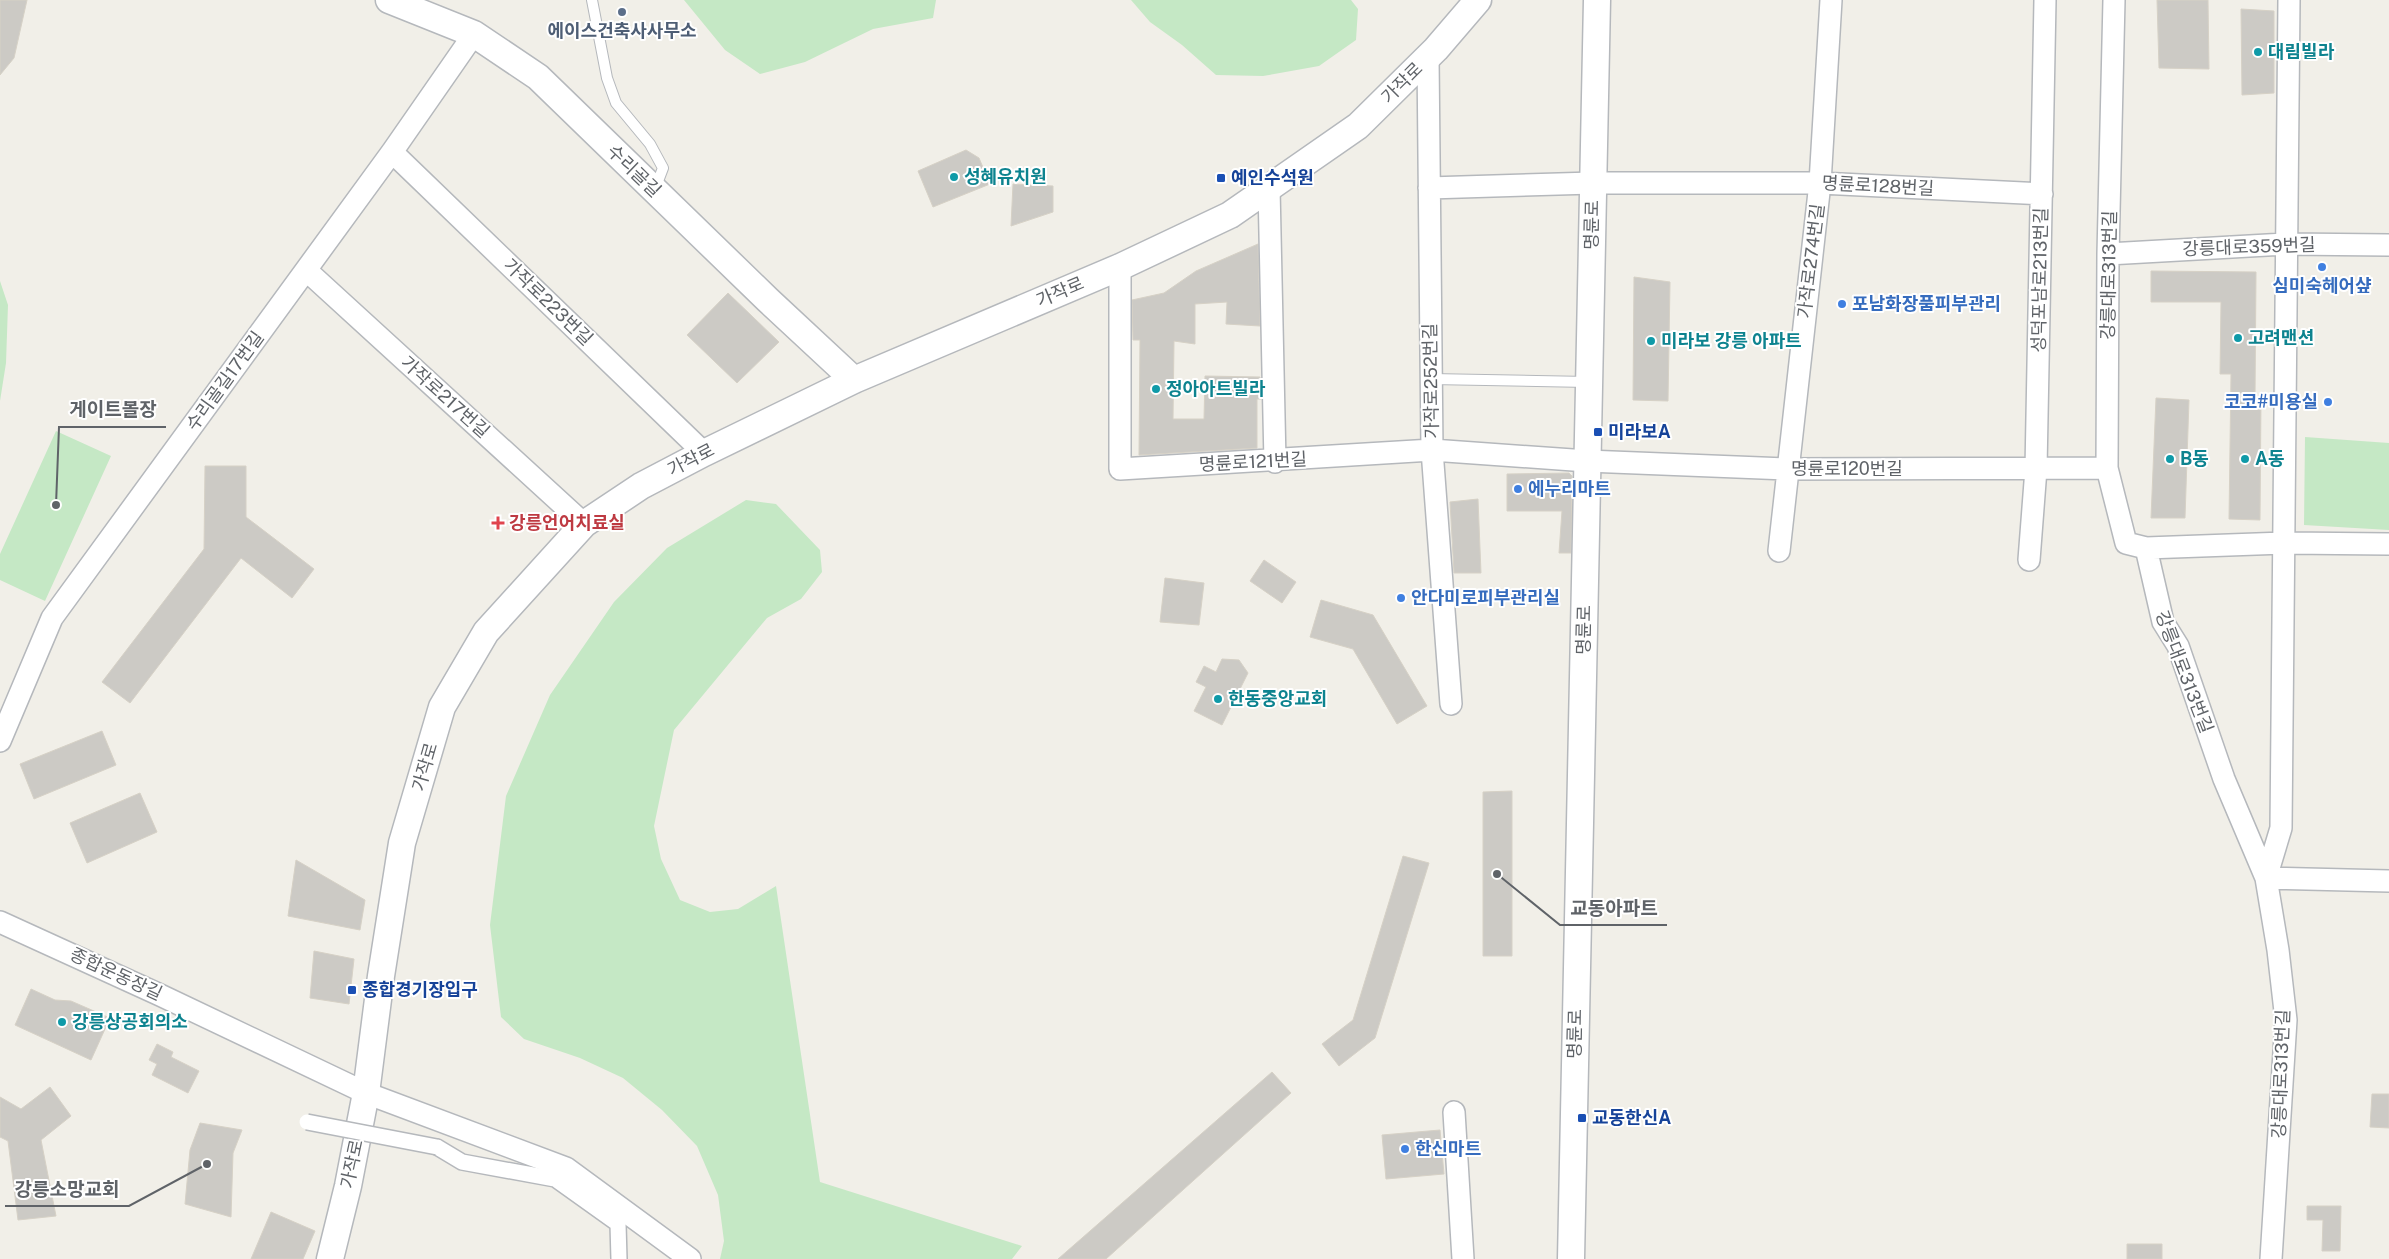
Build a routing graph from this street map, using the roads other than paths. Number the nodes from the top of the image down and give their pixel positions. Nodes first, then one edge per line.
1 (389, 0) edge
2 (592, 0) edge
3 (1478, 0) edge
4 (1597, 0) edge
5 (1831, 0) edge
6 (2045, 0) edge
7 (2114, 0) edge
8 (2289, 0) edge
9 (474, 34) junction
10 (1428, 57) junction
11 (392, 152) junction
12 (1593, 183) junction
13 (1820, 183) junction
14 (1269, 188) junction
15 (1429, 188) junction
16 (654, 190) junction
17 (2042, 194) junction
18 (2285, 244) junction
19 (2389, 245) edge
20 (2108, 254) junction
21 (1120, 267) junction
22 (306, 270) junction
23 (1431, 379) junction
24 (854, 380) junction
25 (1589, 382) junction
26 (1432, 450) junction
27 (704, 453) junction
28 (1588, 461) junction
29 (1275, 462) junction
30 (2107, 468) junction
31 (1787, 469) junction
32 (2036, 469) junction
33 (584, 524) junction
34 (2284, 544) junction
35 (2389, 544) edge
36 (2146, 548) junction
37 (1779, 551) dead end
38 (2029, 560) dead end
39 (1451, 704) dead end
40 (0, 741) edge
41 (2266, 878) junction
42 (2389, 881) edge
43 (0, 922) edge
44 (366, 1093) junction
45 (1454, 1112) dead end
46 (307, 1122) dead end
47 (330, 1259) edge
48 (619, 1259) edge
49 (690, 1259) edge
50 (1463, 1259) edge
51 (1571, 1259) edge
52 (2271, 1259) edge

1 - 9 street, 수리골길
2 - 16 lane
3 - 10 street, 가작로
4 - 12 street, 명륜로
5 - 13 street, 가작로274번길
6 - 17 street, 성덕포남로213번길
7 - 20 street, 강릉대로313번길
8 - 18 street
9 - 11 street, 수리골길17번길
9 - 16 street, 수리골길
10 - 14 street, 가작로
10 - 15 street, 가작로252번길
11 - 22 street, 수리골길17번길
11 - 27 street, 가작로223번길
12 - 13 street, 명륜로128번길
12 - 15 street, 명륜로128번길
12 - 25 street, 명륜로
13 - 17 street, 명륜로128번길
13 - 31 street, 가작로274번길
14 - 21 street, 가작로
14 - 29 street
15 - 23 street, 가작로252번길
16 - 24 street, 수리골길
17 - 32 street, 성덕포남로213번길
18 - 19 street, 강릉대로359번길
18 - 20 street, 강릉대로359번길
18 - 34 street
20 - 30 street, 강릉대로313번길
21 - 24 street, 가작로
21 - 29 street, 명륜로121번길
22 - 33 street, 가작로217번길
22 - 40 street, 수리골길17번길
23 - 25 lane
23 - 26 street, 가작로252번길
24 - 27 street, 가작로
25 - 28 street, 명륜로
26 - 28 street, 명륜로121번길
26 - 29 street, 명륜로121번길
26 - 39 street, 가작로252번길
27 - 33 street, 가작로
28 - 31 street, 명륜로120번길
28 - 51 street, 명륜로
30 - 32 street, 명륜로120번길
30 - 36 street, 강릉대로313번길
31 - 32 street, 명륜로120번길
31 - 37 street, 가작로274번길
32 - 38 street, 성덕포남로213번길
33 - 44 street, 가작로
34 - 35 street
34 - 36 street
34 - 41 street
36 - 41 street, 강릉대로313번길
41 - 42 street
41 - 52 street, 강릉대로313번길
43 - 44 street, 종합운동장길
44 - 47 street, 가작로
44 - 49 street, 종합운동장길
45 - 50 street
46 - 48 street, bridge

